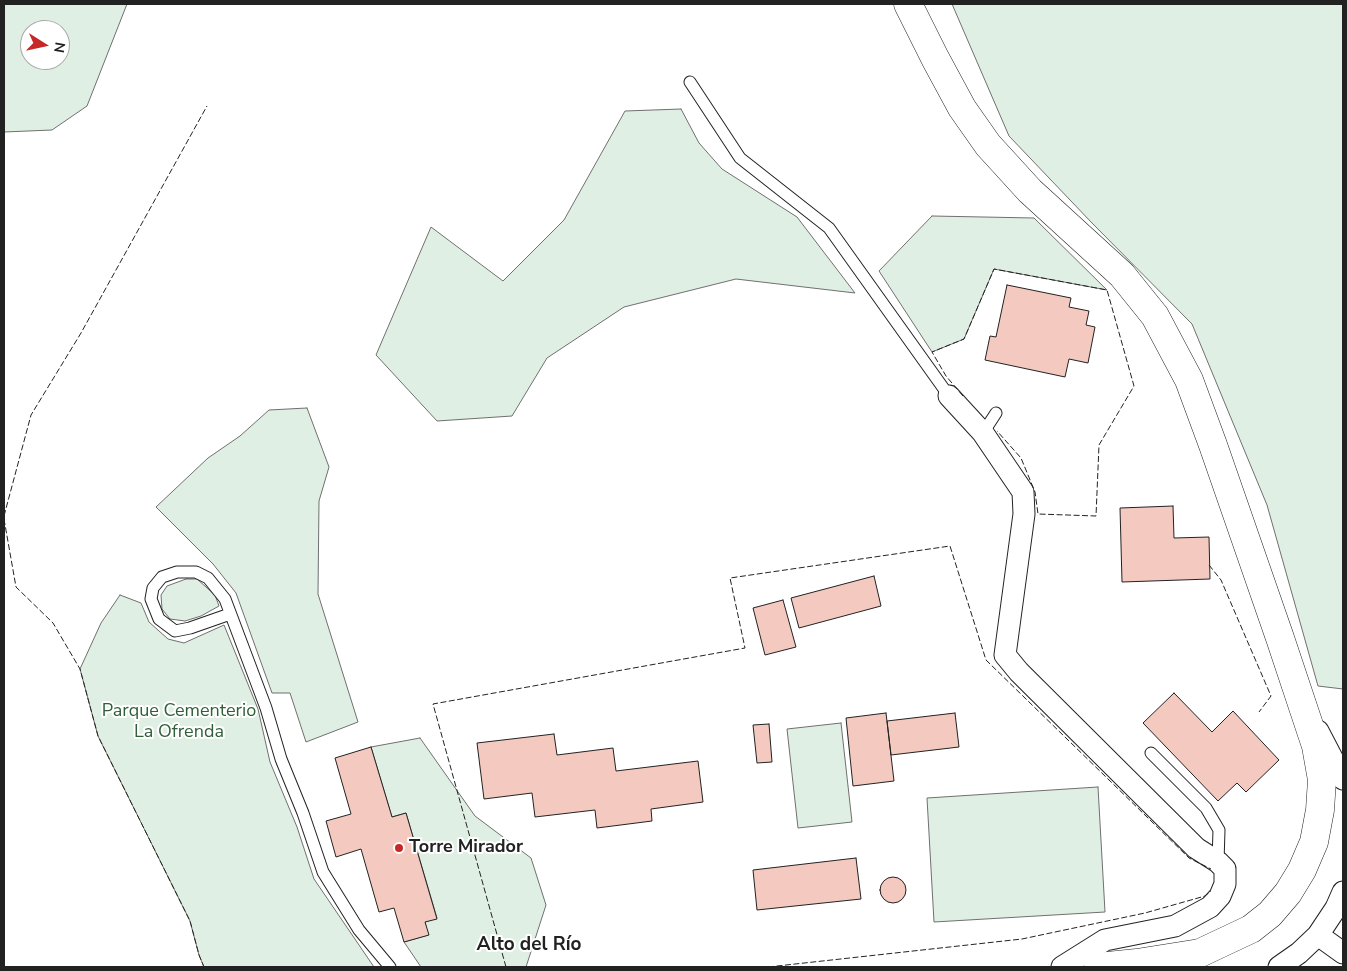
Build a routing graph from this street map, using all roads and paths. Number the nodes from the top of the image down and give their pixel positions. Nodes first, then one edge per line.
1 (908, 4) edge
2 (690, 82) dead end
3 (949, 396) joint
4 (996, 413) dead end
5 (983, 433) junction
6 (230, 614) junction
7 (1301, 700) junction
8 (1151, 753) dead end
9 (1343, 779) edge
10 (1218, 862) junction
11 (1343, 892) edge
12 (1318, 935) junction
13 (1343, 953) edge
14 (390, 967) edge
15 (1062, 967) edge
16 (1098, 967) edge
17 (1280, 967) edge

1 - 7 main road
2 - 3 lane
3 - 5 street
4 - 5 lane
5 - 10 street
6 - 6 lane
6 - 14 lane
7 - 9 street
7 - 16 main road
8 - 10 lane
10 - 15 street
11 - 12 street
12 - 13 street
12 - 17 street

